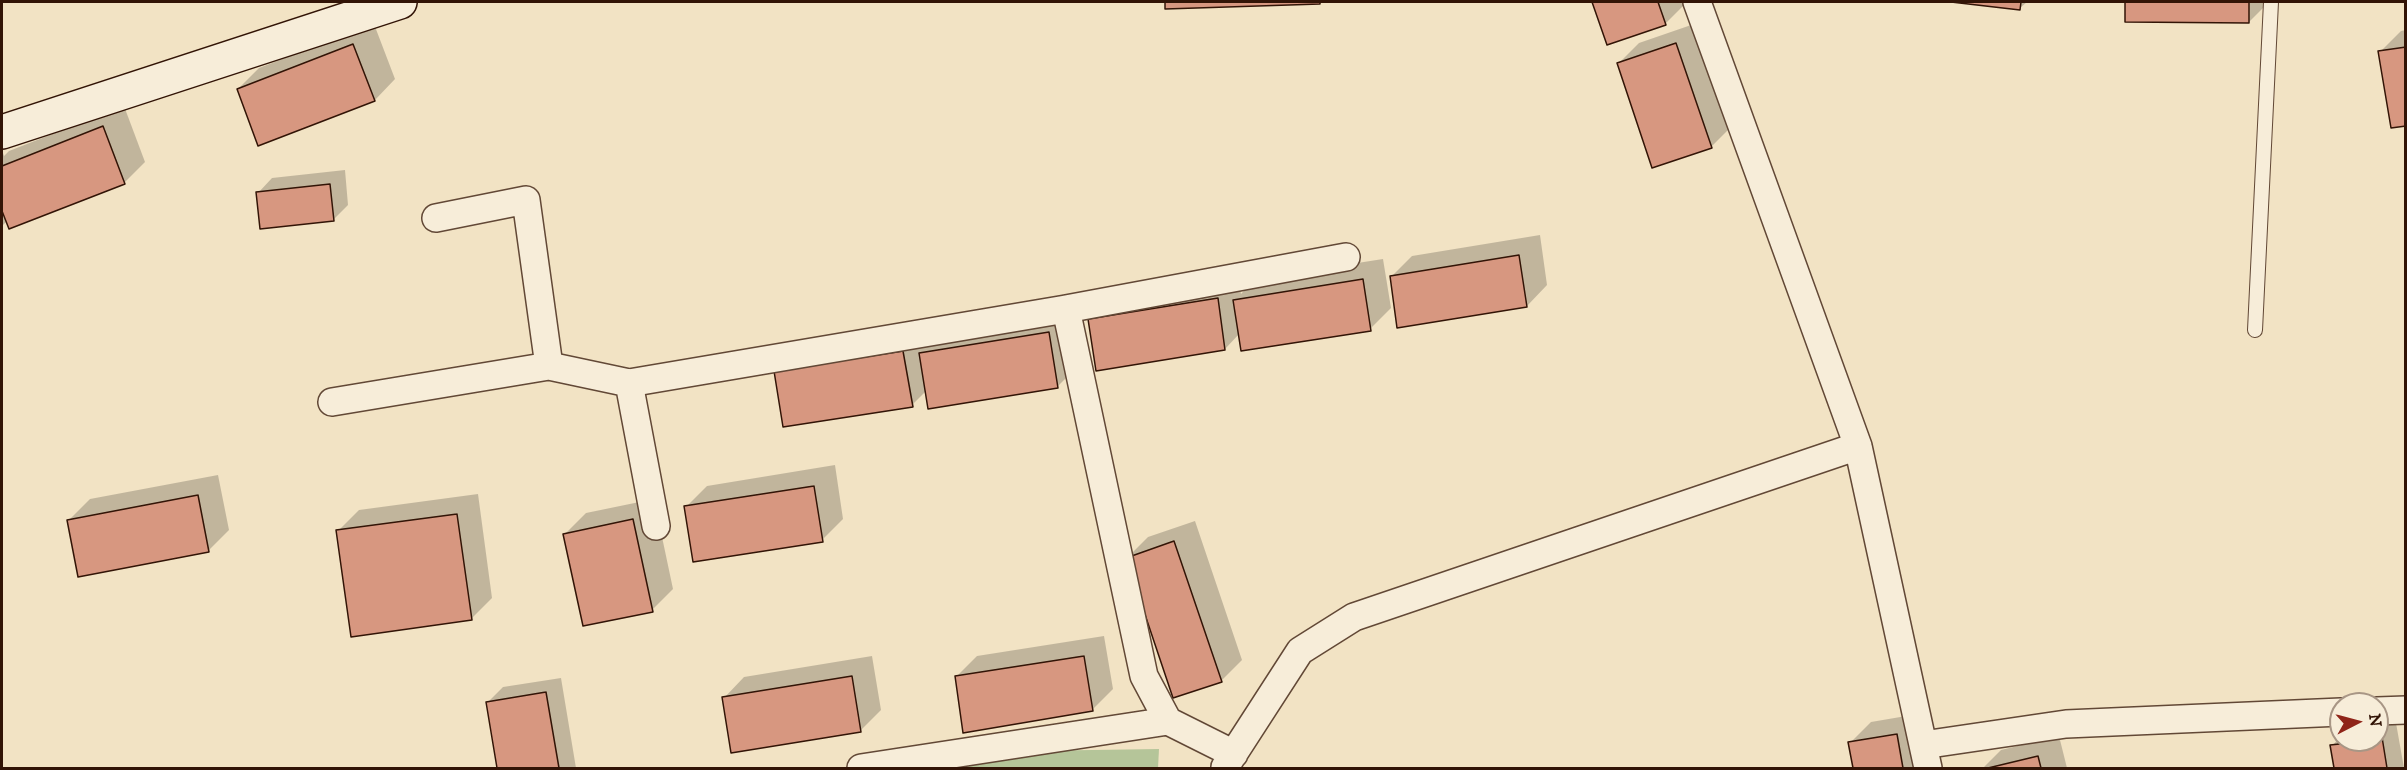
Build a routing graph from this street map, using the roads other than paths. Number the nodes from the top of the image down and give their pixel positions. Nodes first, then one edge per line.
1 (400, 2) edge
2 (1697, 2) edge
3 (2271, 2) edge
4 (2, 132) edge
5 (435, 218) dead end
6 (1346, 257) dead end
7 (1066, 309) junction
8 (2256, 330) dead end
9 (549, 366) junction
10 (629, 383) junction
11 (332, 402) dead end
12 (1858, 446) junction
13 (656, 526) dead end
14 (2406, 710) edge
15 (2389, 711) edge
16 (2329, 713) edge
17 (1168, 721) junction
18 (1926, 757) edge
19 (1229, 761) edge
20 (861, 768) edge

1 - 4 street
2 - 12 street
3 - 8 lane
5 - 9 street
6 - 7 street
7 - 10 street
7 - 17 street
9 - 10 street
9 - 11 street
10 - 13 street
12 - 18 street
12 - 19 street
14 - 15 street
16 - 18 street
17 - 19 street
17 - 20 street

